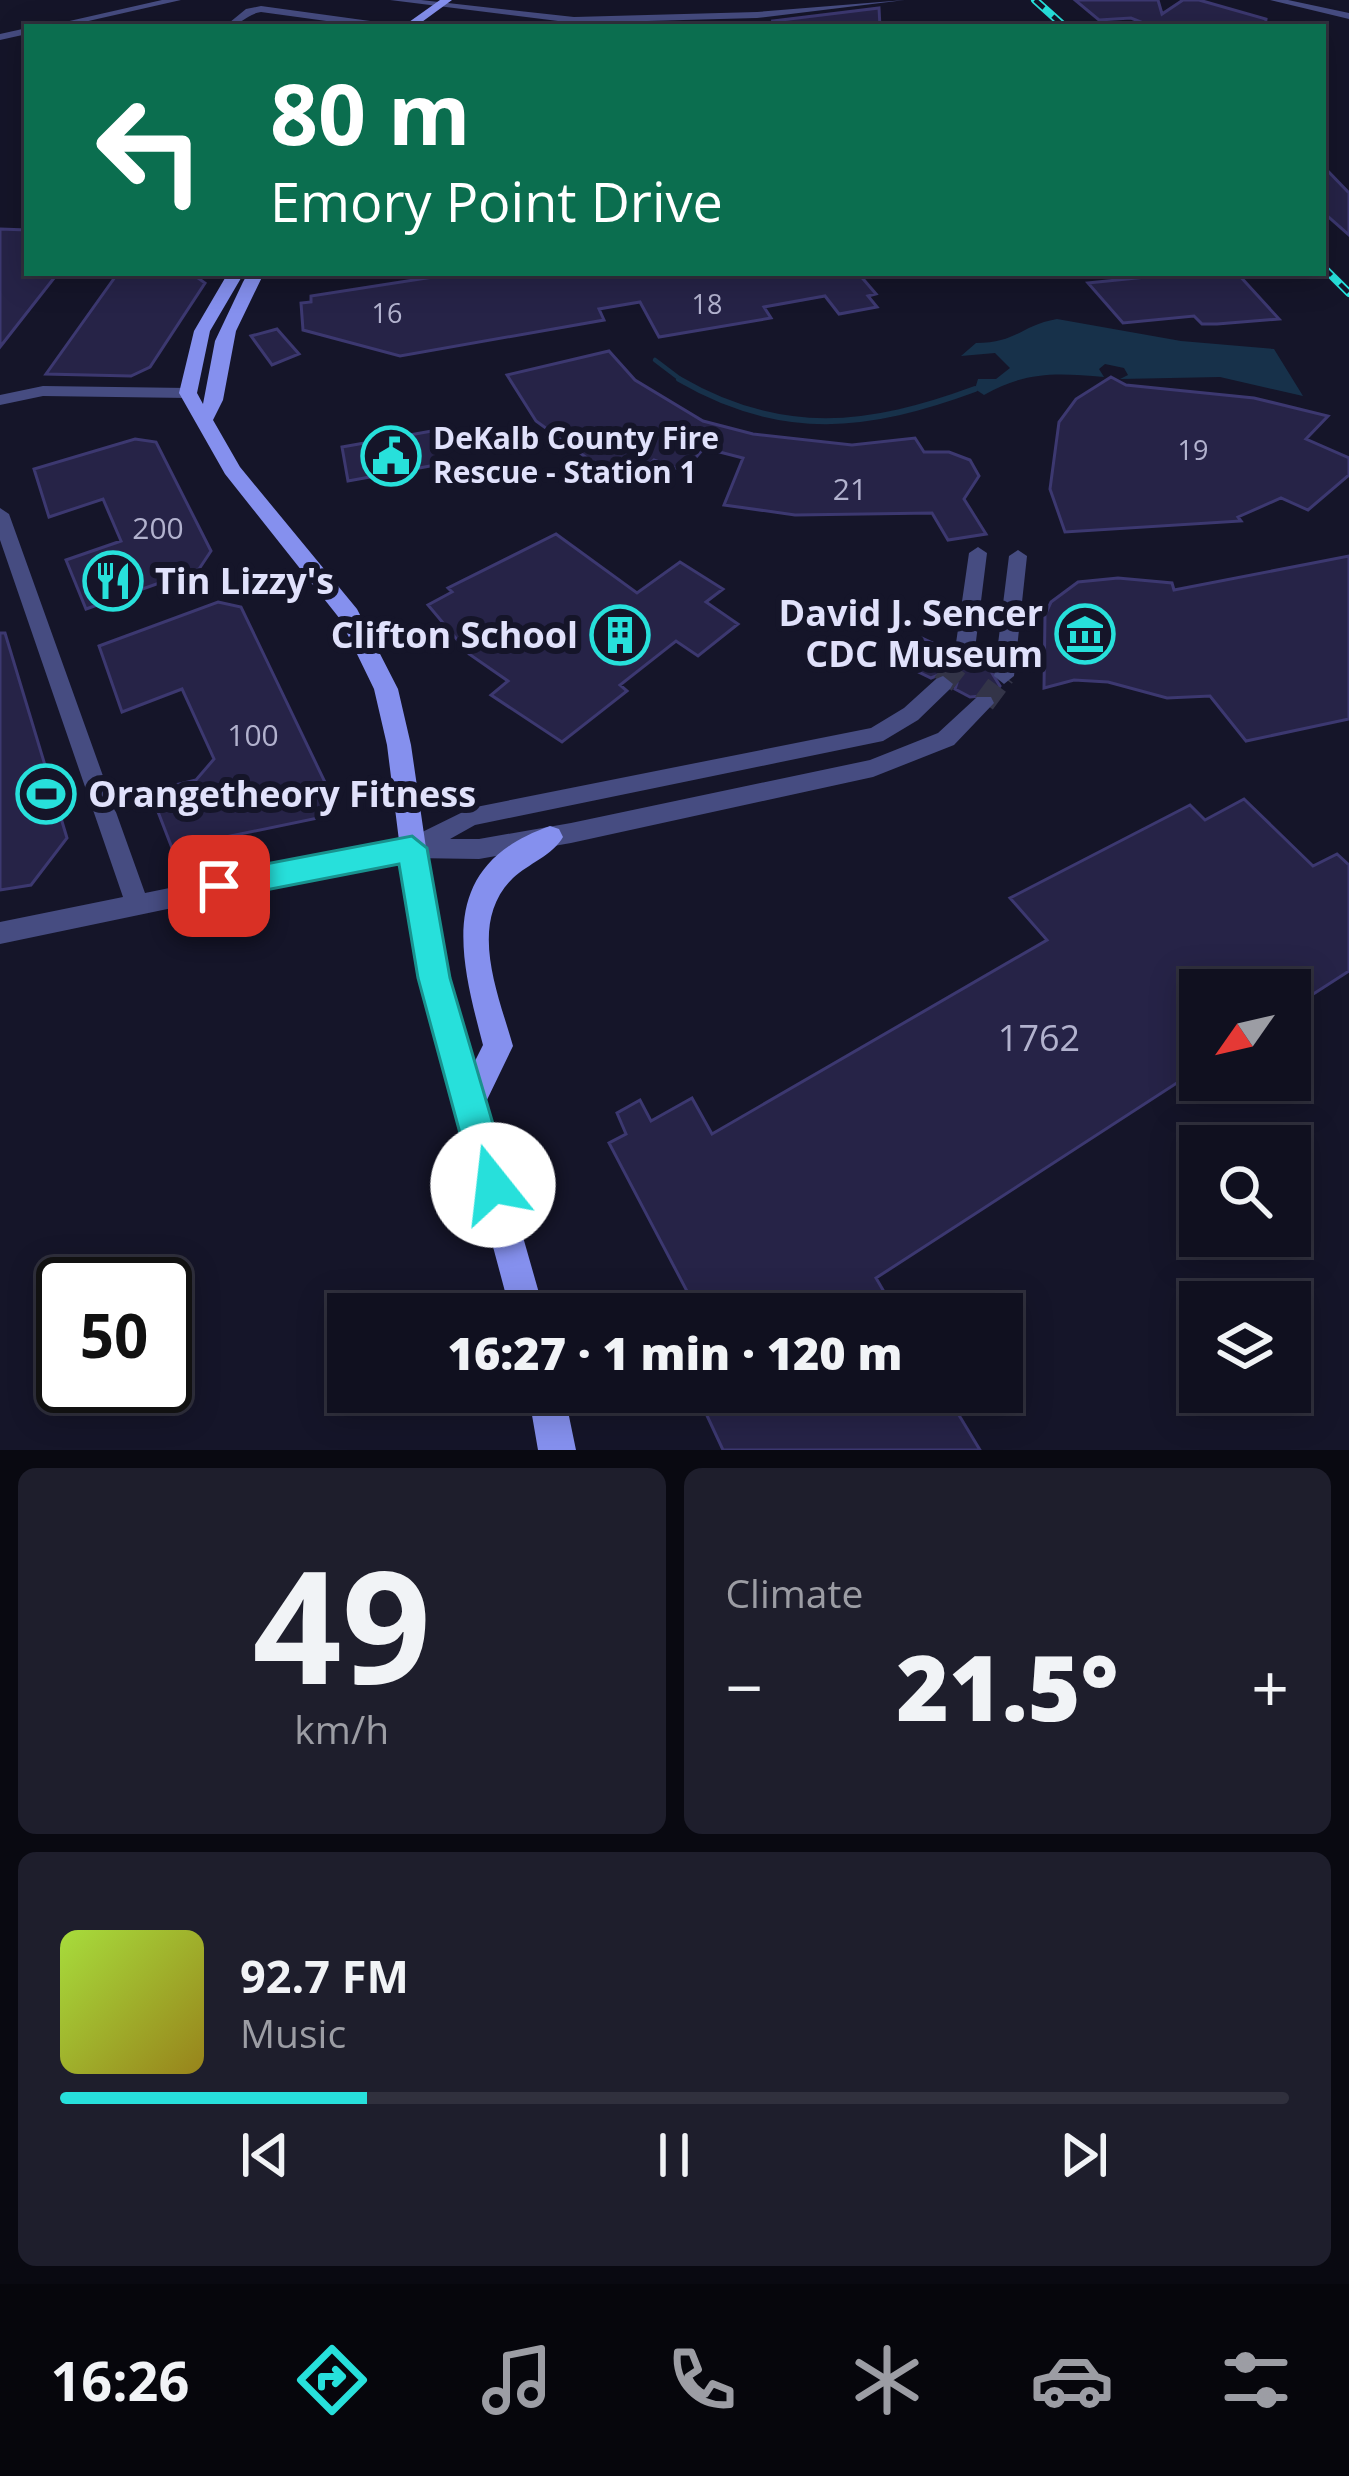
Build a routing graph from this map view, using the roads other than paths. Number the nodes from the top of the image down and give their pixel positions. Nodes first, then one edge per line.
1 (176, 0) edge
2 (395, 0) edge
3 (686, 0) edge
4 (900, 0) edge
5 (1275, 0) edge
6 (443, 3) edge
7 (689, 16) junction
8 (1349, 16) edge
9 (62, 24) edge
10 (235, 24) edge
11 (370, 24) edge
12 (412, 24) edge
13 (234, 276) edge
14 (254, 276) edge
15 (188, 393) junction
16 (0, 400) edge
17 (206, 416) junction
18 (0, 514) edge
19 (978, 554) dead end
20 (1018, 556) dead end
21 (964, 657) tunnel mouth
22 (1004, 676) tunnel mouth
23 (943, 684) tunnel mouth
24 (984, 703) tunnel mouth
25 (550, 837) junction
26 (412, 848) junction
27 (137, 904) junction
28 (0, 933) edge
29 (469, 1106) junction
30 (522, 1293) edge
31 (550, 1413) edge
32 (557, 1450) edge

1 - 9 street
2 - 6 street
3 - 7 street
4 - 7 street
5 - 8 street
6 - 7 street
6 - 12 main road
10 - 11 street
13 - 15 main road
14 - 17 main road
15 - 16 street
15 - 17 main road
17 - 26 main road
18 - 27 street
19 - 21 street
20 - 22 street
23 - 26 street
24 - 25 street
25 - 26 street
25 - 29 main road
26 - 27 street
26 - 29 main road
27 - 28 street
29 - 30 main road
31 - 32 main road

